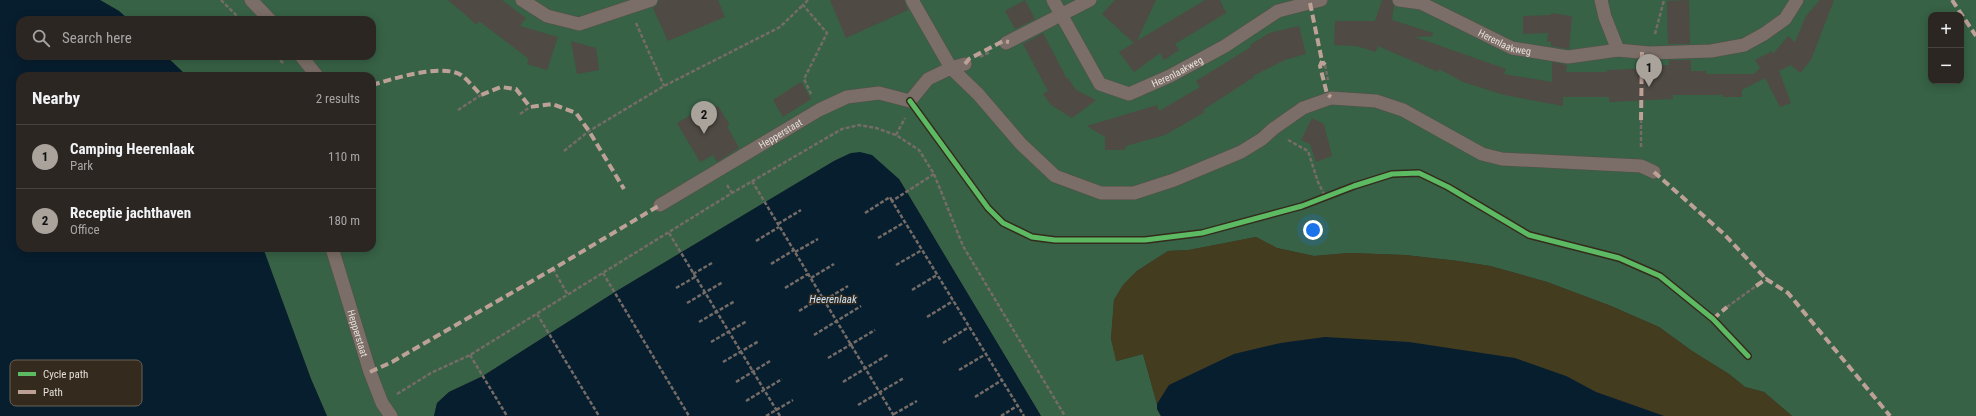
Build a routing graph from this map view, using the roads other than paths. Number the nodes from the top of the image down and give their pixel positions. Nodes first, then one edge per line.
1 (251, 0) edge
2 (522, 0) edge
3 (651, 0) edge
4 (912, 0) edge
5 (1053, 0) edge
6 (1090, 0) edge
7 (1321, 0) edge
8 (1399, 0) edge
9 (1601, 0) edge
10 (1797, 0) edge
11 (1061, 15) junction
12 (266, 16) edge
13 (1006, 43) road end
14 (1618, 50) junction
15 (304, 60) edge
16 (965, 64) road end
17 (951, 68) junction
18 (314, 72) edge
19 (1654, 172) dead end
20 (660, 205) dead end
21 (333, 252) edge
22 (391, 416) edge

1 - 12 lane
2 - 3 lane
4 - 17 lane
5 - 11 lane, Herenlaakweg
6 - 11 lane
7 - 11 lane, Herenlaakweg
8 - 14 lane, Herenlaakweg
9 - 14 lane
10 - 14 lane, Herenlaakweg
11 - 13 lane
15 - 18 lane
16 - 17 lane
17 - 19 lane
17 - 20 lane, Hepperstaat
21 - 22 lane, Hepperstaat

